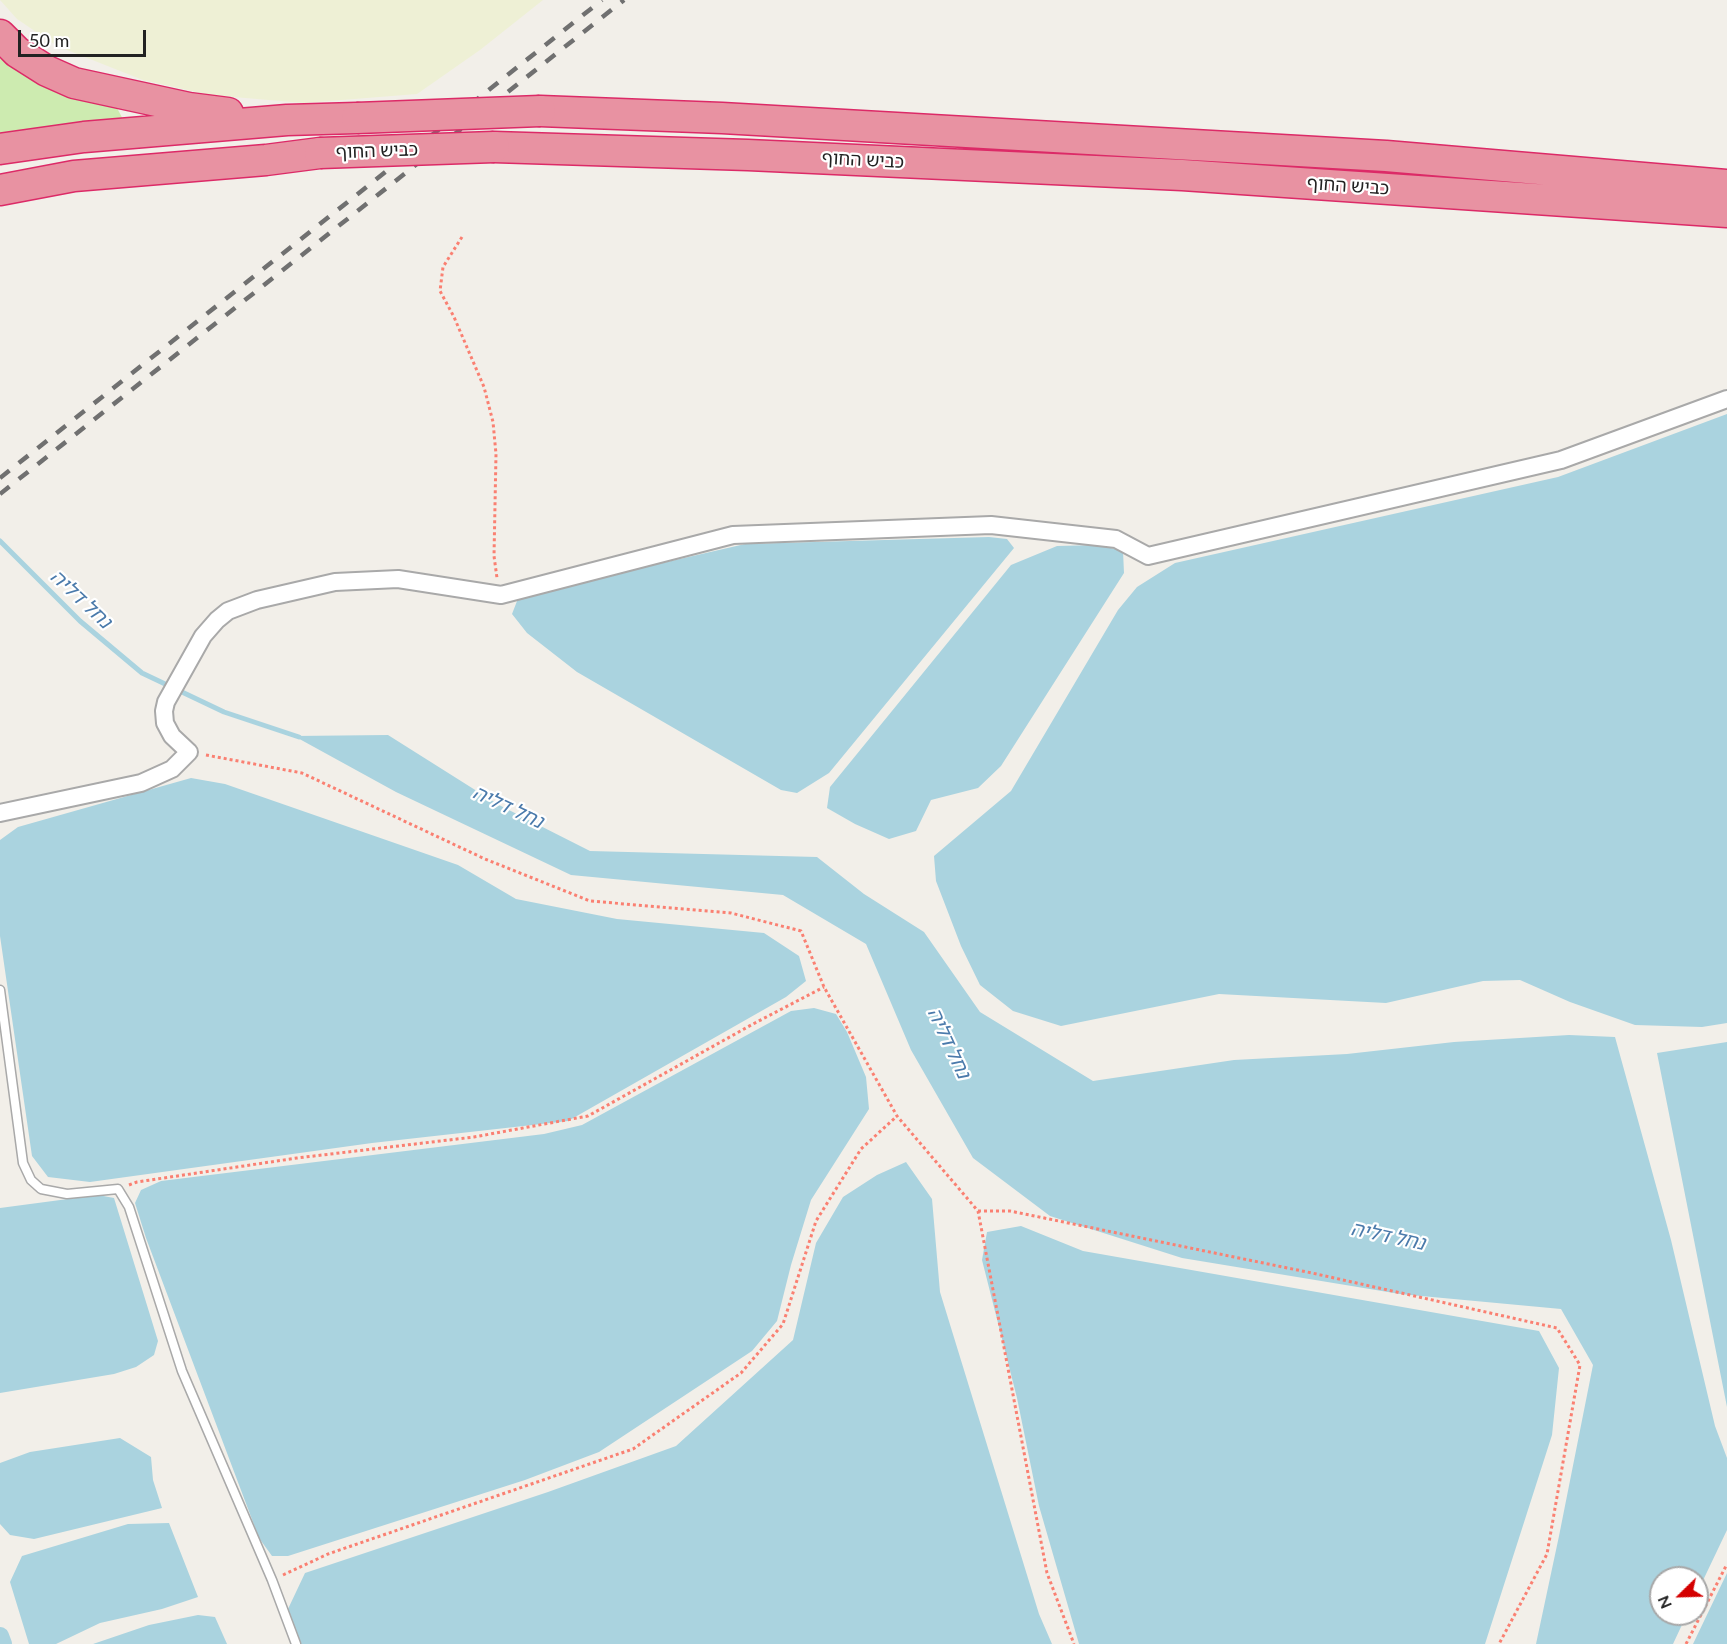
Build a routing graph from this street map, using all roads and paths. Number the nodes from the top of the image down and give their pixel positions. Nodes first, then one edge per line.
1 (0, 35) edge
2 (287, 120) junction
3 (0, 149) edge
4 (1727, 185) edge
5 (0, 190) edge
6 (1727, 212) edge
7 (462, 237) dead end
8 (1727, 399) edge
9 (501, 595) junction
10 (189, 752) junction
11 (0, 813) edge
12 (824, 987) junction
13 (0, 990) edge
14 (897, 1116) junction
15 (118, 1189) junction
16 (978, 1211) junction
17 (1727, 1564) edge
18 (272, 1580) junction
19 (296, 1644) edge
20 (1074, 1644) edge
21 (1499, 1644) edge
22 (1686, 1644) edge

1 - 2 highway
2 - 3 highway, כביש החוף
2 - 4 highway, כביש החוף, bridge
5 - 6 highway, כביש החוף, bridge
7 - 9 path
8 - 9 street
9 - 10 street
10 - 11 street
10 - 12 path
12 - 14 path
12 - 15 path
13 - 15 lane
14 - 16 path
14 - 18 path
15 - 18 lane
16 - 20 path
16 - 21 path
17 - 22 path
18 - 19 lane

